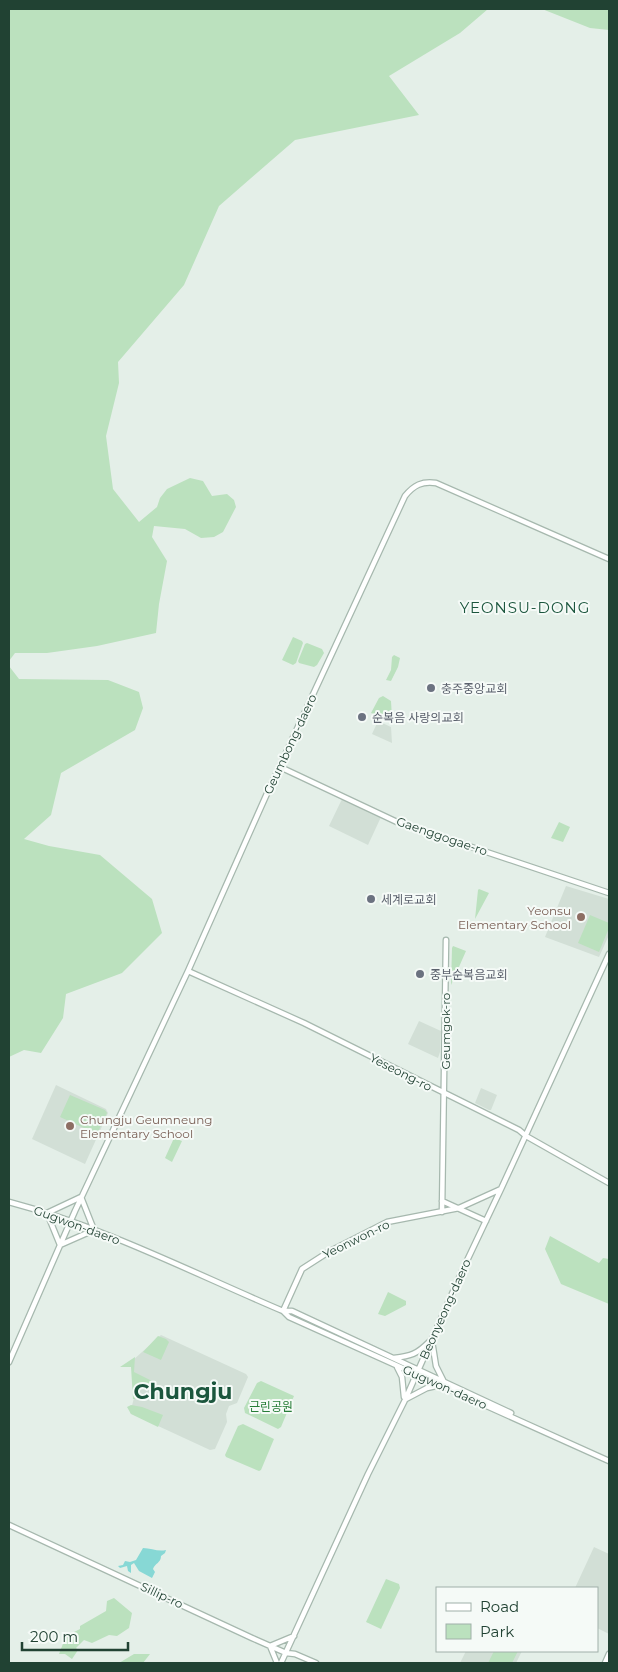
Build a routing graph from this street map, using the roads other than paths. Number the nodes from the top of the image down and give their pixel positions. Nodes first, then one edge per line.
1 (609, 560) edge
2 (280, 767) junction
3 (609, 894) edge
4 (446, 940) dead end
5 (609, 954) edge
6 (188, 971) junction
7 (444, 1094) junction
8 (526, 1136) junction
9 (609, 1183) edge
10 (501, 1189) junction
11 (82, 1197) junction
12 (442, 1200) junction
13 (9, 1202) edge
14 (459, 1208) junction
15 (442, 1212) junction
16 (47, 1213) junction
17 (71, 1220) junction
18 (486, 1221) junction
19 (94, 1230) junction
20 (60, 1245) junction
21 (283, 1311) junction
22 (432, 1339) junction
23 (394, 1361) junction
24 (9, 1362) edge
25 (417, 1372) junction
26 (442, 1384) junction
27 (404, 1400) junction
28 (609, 1460) edge
29 (9, 1525) edge
30 (294, 1636) junction
31 (270, 1646) junction
32 (286, 1653) junction
33 (609, 1654) edge
34 (279, 1663) edge
35 (316, 1663) edge
36 (605, 1663) edge

1 - 2 street, Geumbong-daero
2 - 3 street, Gaenggogae-ro
2 - 6 street, Geumbong-daero
4 - 7 street, Geumgok-ro
5 - 8 street, Beonyeong-daero
6 - 7 street, Yeseong-ro
6 - 11 street, Geumbong-daero
7 - 8 street, Yeseong-ro
7 - 12 street, Geumgok-ro
8 - 9 street, Yeseong-ro
8 - 10 street, Beonyeong-daero
10 - 14 street, Yeonwon-ro
10 - 18 street, Beonyeong-daero
11 - 16 street
11 - 17 street, Geumbong-daero
11 - 19 street
12 - 14 street
12 - 15 street, Geumgok-ro
13 - 16 street, Gugwon-daero
14 - 15 street, Yeonwon-ro
14 - 18 street
15 - 21 street, Yeonwon-ro
16 - 17 street, Gugwon-daero
16 - 20 street
17 - 19 street, Gugwon-daero
17 - 20 street, Geumbong-daero
18 - 22 street, Beonyeong-daero
19 - 20 street
19 - 21 street, Gugwon-daero
20 - 24 street
21 - 23 street, Gugwon-daero
22 - 23 street
22 - 25 street, Beonyeong-daero
22 - 26 street
23 - 25 street, Gugwon-daero
23 - 27 street
25 - 26 street, Gugwon-daero
25 - 27 street, Beonyeong-daero
26 - 27 street
26 - 28 street, Gugwon-daero
27 - 30 street, Beonyeong-daero
29 - 31 street, Sillip-ro
30 - 31 street
30 - 32 street, Beonyeong-daero
31 - 32 street, Sillip-ro
31 - 34 street
32 - 34 street, Beonyeong-daero
32 - 35 street, Sillip-ro
33 - 36 street

